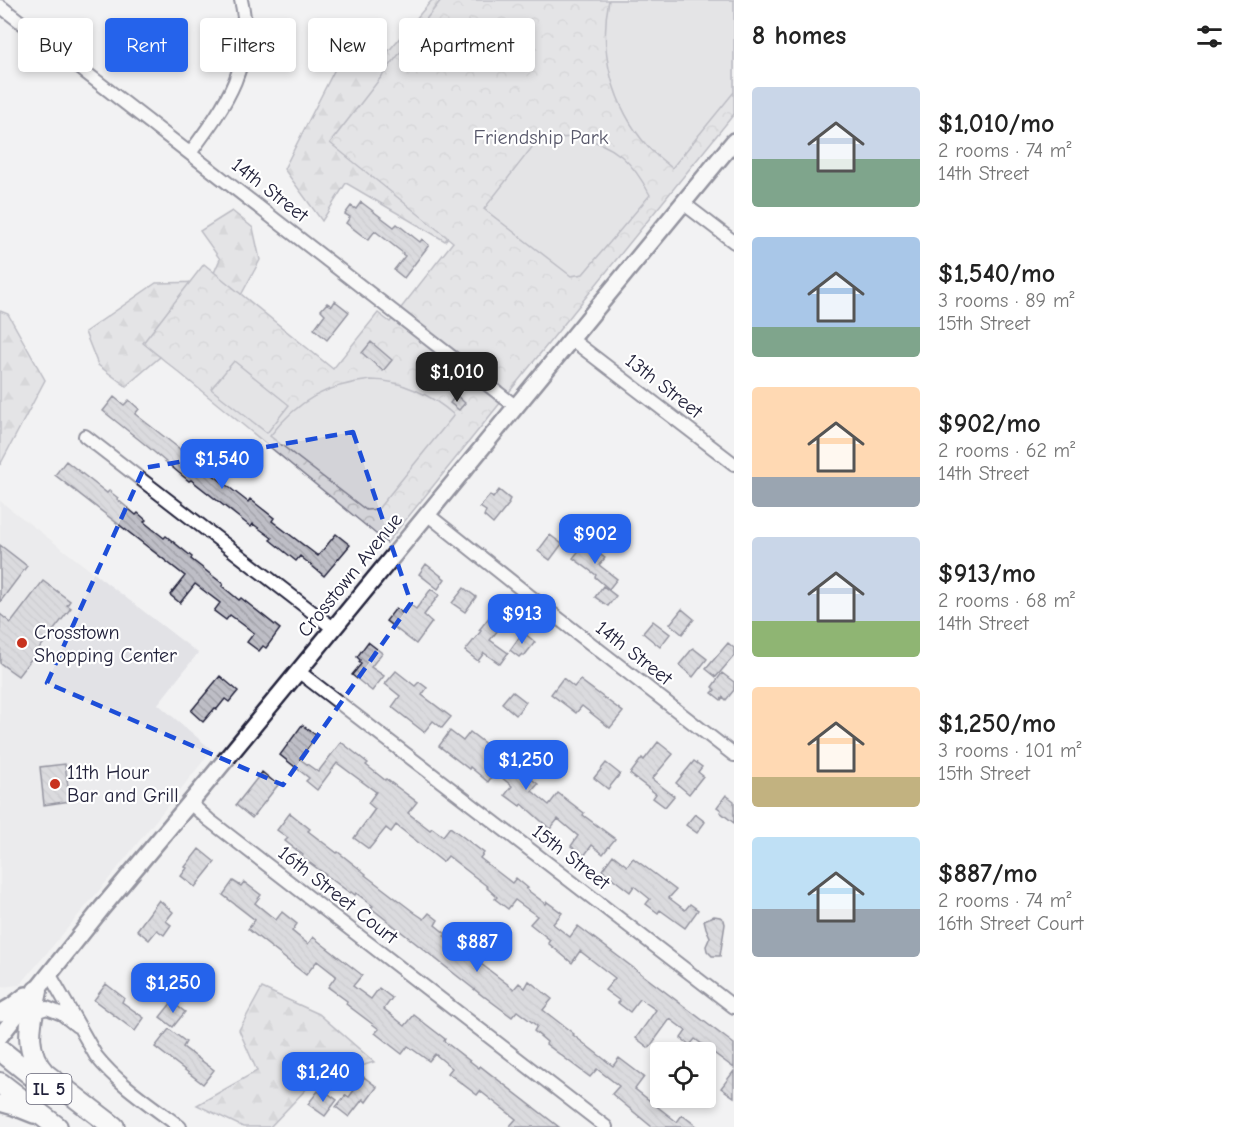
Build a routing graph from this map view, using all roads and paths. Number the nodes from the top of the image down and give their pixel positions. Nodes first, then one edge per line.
1 (241, 0) edge
2 (0, 6) edge
3 (734, 141) edge
4 (190, 153) junction
5 (683, 203) junction
6 (734, 242) edge
7 (571, 339) junction
8 (515, 406) junction
9 (85, 436) dead end
10 (734, 464) edge
11 (427, 514) junction
12 (333, 628) junction
13 (298, 671) junction
14 (734, 755) edge
15 (190, 803) junction
16 (44, 982) junction
17 (734, 1007) edge
18 (32, 1013) junction
19 (7, 1016) edge
20 (81, 1030) junction
21 (0, 1036) edge
22 (0, 1050) edge
23 (0, 1083) edge
24 (0, 1103) edge
25 (54, 1124) edge
26 (98, 1127) edge
27 (114, 1127) edge
28 (180, 1127) edge
29 (606, 1127) edge

1 - 4 street
2 - 4 street, 14th Street
3 - 5 street, Crosstown Avenue
4 - 8 street, 14th Street
5 - 6 street
5 - 7 street, Crosstown Avenue
7 - 8 street, Crosstown Avenue
7 - 10 street, 13th Street
8 - 11 street, Crosstown Avenue
9 - 12 street
11 - 12 street, Crosstown Avenue
11 - 14 street, 14th Street
12 - 13 street, Crosstown Avenue
13 - 15 street, Crosstown Avenue
13 - 17 street, 15th Street
15 - 16 street, Crosstown Avenue
15 - 29 street, 16th Street Court
16 - 18 highway
16 - 19 street, Crosstown Avenue
16 - 20 street
18 - 19 street
18 - 20 street
18 - 27 highway
19 - 21 street, Crosstown Avenue
20 - 28 street
22 - 26 highway, IL 5
23 - 25 highway, IL 5
24 - 25 street

